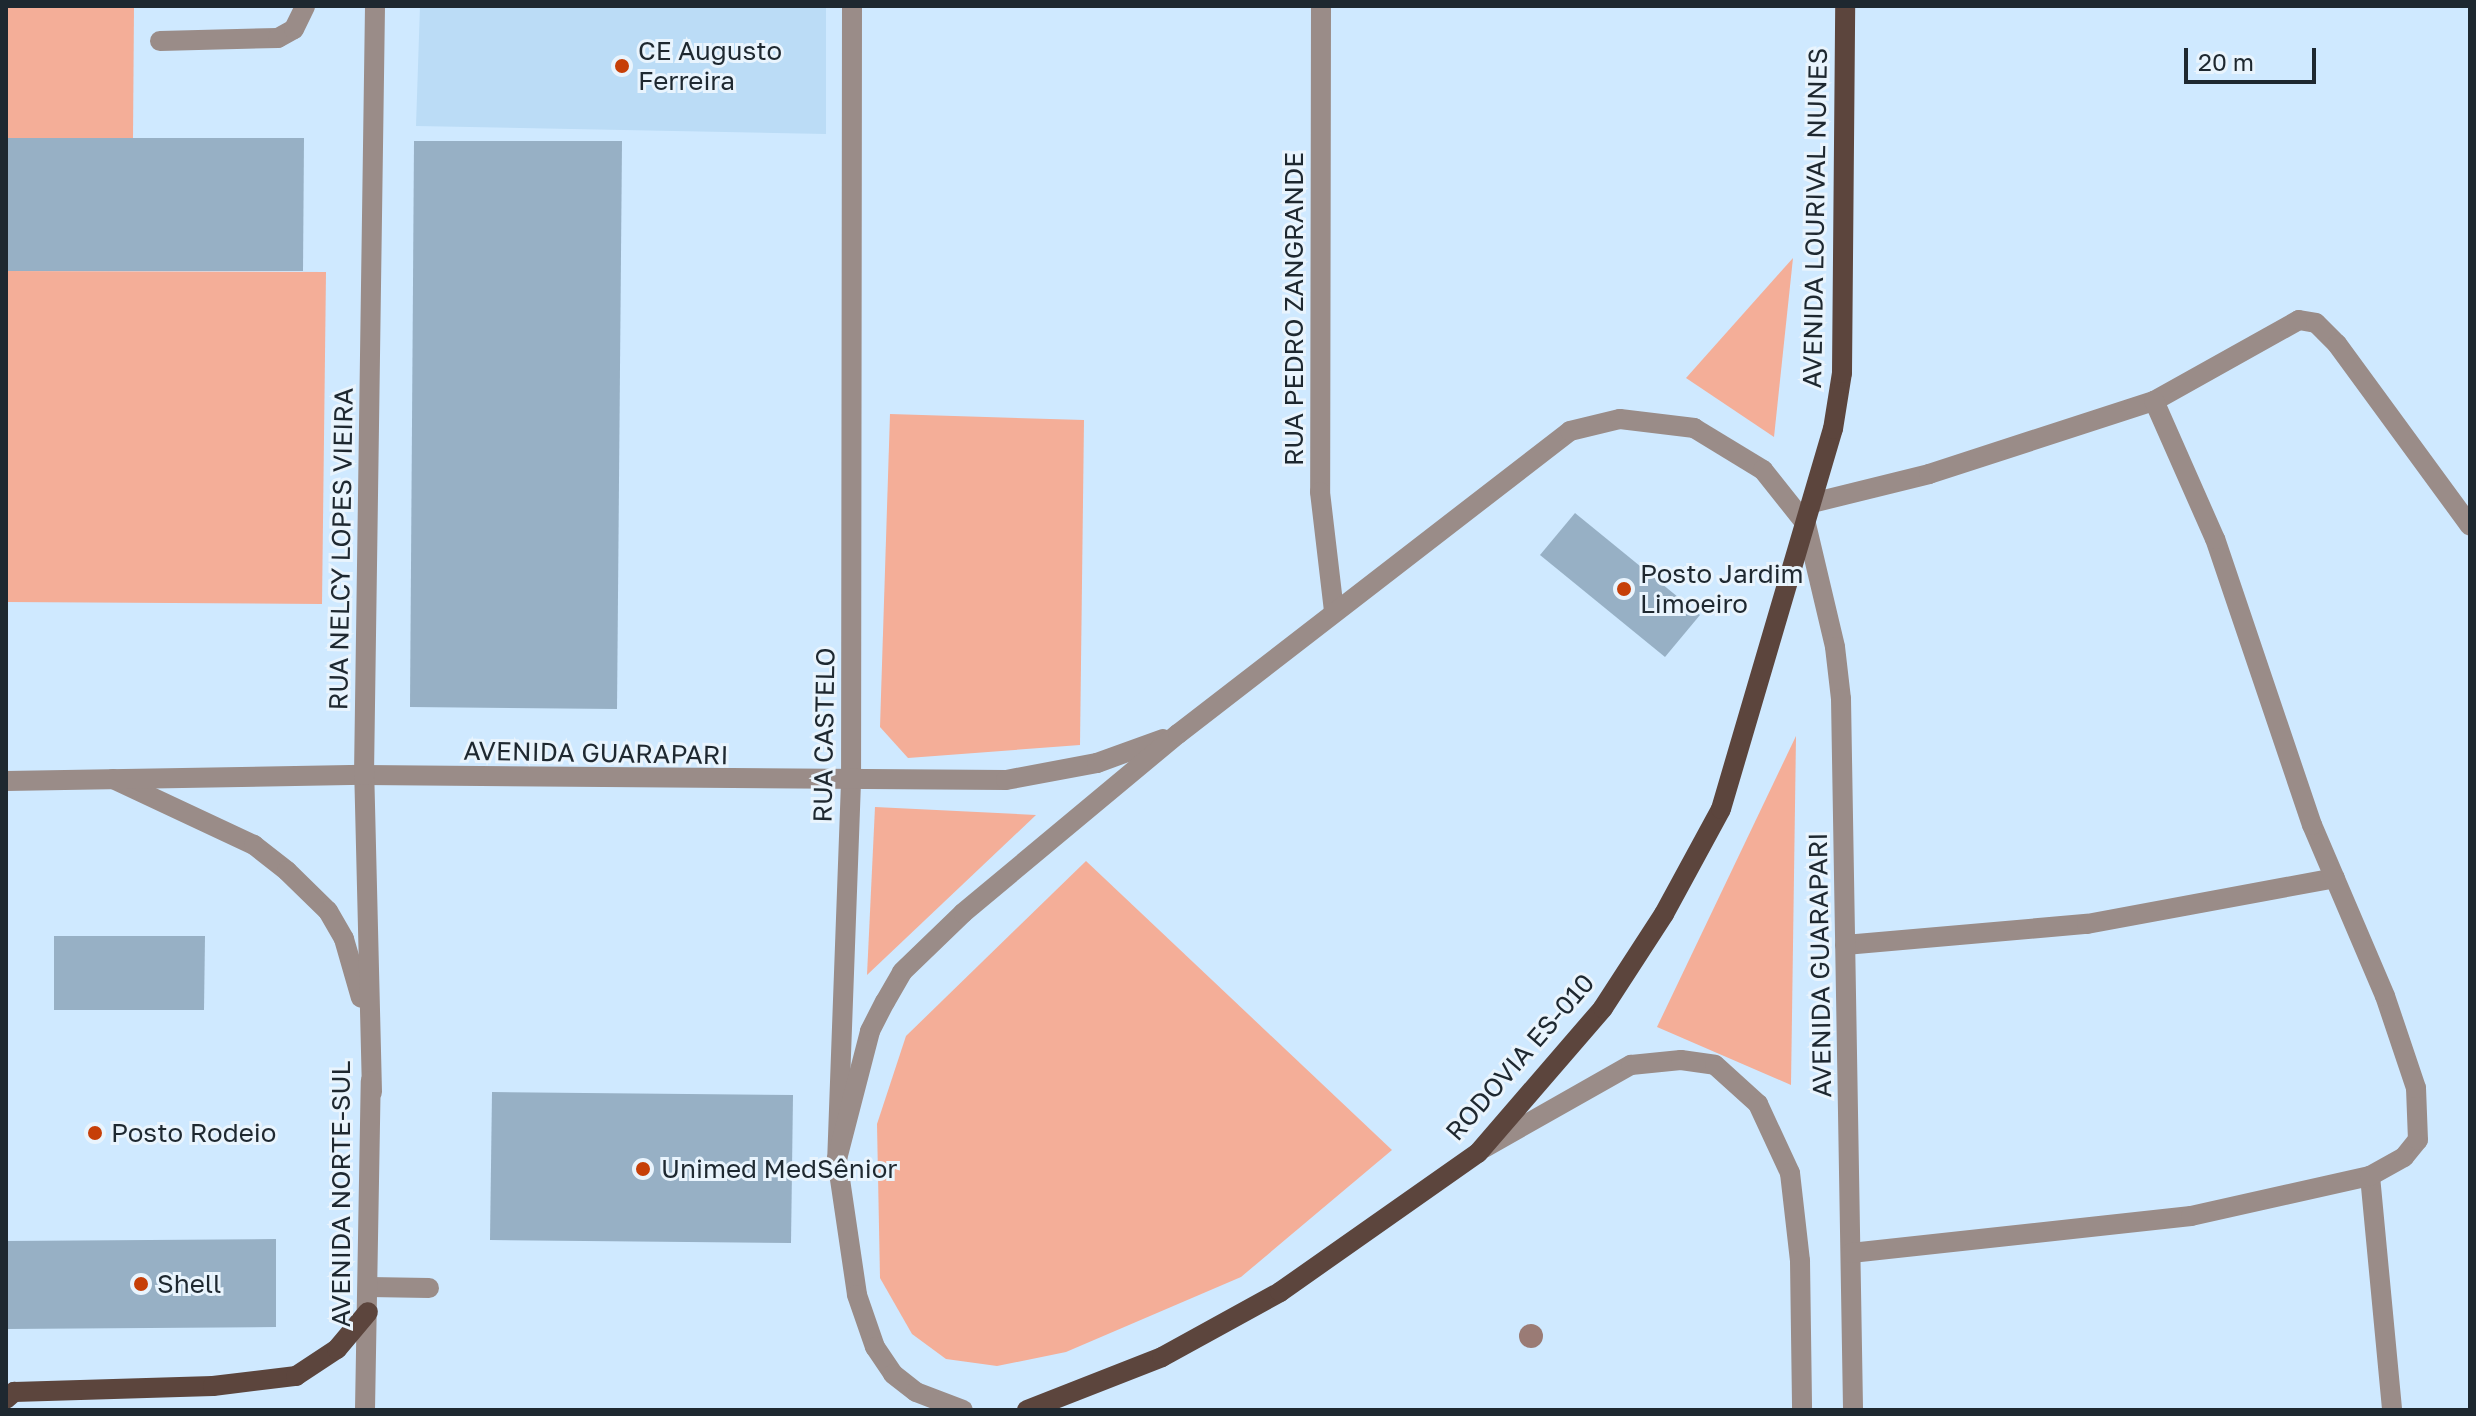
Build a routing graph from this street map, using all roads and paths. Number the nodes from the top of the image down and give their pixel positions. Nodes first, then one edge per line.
1 (305, 6) edge
2 (375, 6) edge
3 (852, 6) edge
4 (1321, 6) edge
5 (1845, 6) edge
6 (160, 41) dead end
7 (2154, 401) junction
8 (1812, 503) junction
9 (1806, 524) junction
10 (2470, 526) edge
11 (1334, 612) junction
12 (1178, 734) junction
13 (364, 775) junction
14 (106, 776) junction
15 (6, 781) edge
16 (851, 782) junction
17 (2335, 878) junction
18 (1845, 945) junction
19 (372, 1092) junction
20 (1478, 1153) junction
21 (837, 1159) junction
22 (2370, 1176) junction
23 (1851, 1253) junction
24 (369, 1287) junction
25 (429, 1288) dead end
26 (368, 1312) junction
27 (6, 1399) edge
28 (365, 1410) edge
29 (963, 1410) edge
30 (1027, 1410) edge
31 (1802, 1410) edge
32 (1853, 1410) edge
33 (2392, 1410) edge

1 - 6 street
2 - 13 street, RUA NELCY LOPES VIEIRA
3 - 16 street, RUA CASTELO
4 - 11 street, RUA PEDRO ZANGRANDE
5 - 8 main road, AVENIDA LOURIVAL NUNES
7 - 8 street
7 - 10 street
7 - 17 street
8 - 9 main road, AVENIDA LOURIVAL NUNES
9 - 11 street, AVENIDA GUARAPARI
9 - 18 street, AVENIDA GUARAPARI
9 - 20 main road, RODOVIA ES-010
11 - 12 street, AVENIDA GUARAPARI
12 - 16 street, AVENIDA GUARAPARI
12 - 21 street, AVENIDA GUARAPARI
13 - 14 street, AVENIDA GUARAPARI
13 - 16 street, AVENIDA GUARAPARI
13 - 19 street, RUA NELCY LOPES VIEIRA
14 - 15 street, AVENIDA GUARAPARI
14 - 19 street, AVENIDA NORTE-SUL
16 - 21 street, RUA CASTELO
17 - 18 street
17 - 22 street
18 - 23 street, AVENIDA GUARAPARI
19 - 24 street, AVENIDA NORTE-SUL
20 - 30 main road, RODOVIA ES-010
20 - 31 street
21 - 29 street, RUA CASTELO
22 - 23 street
22 - 33 street
23 - 32 street, AVENIDA GUARAPARI
24 - 25 street
24 - 26 street, AVENIDA NORTE-SUL
26 - 27 main road
26 - 28 street, AVENIDA NORTE-SUL

